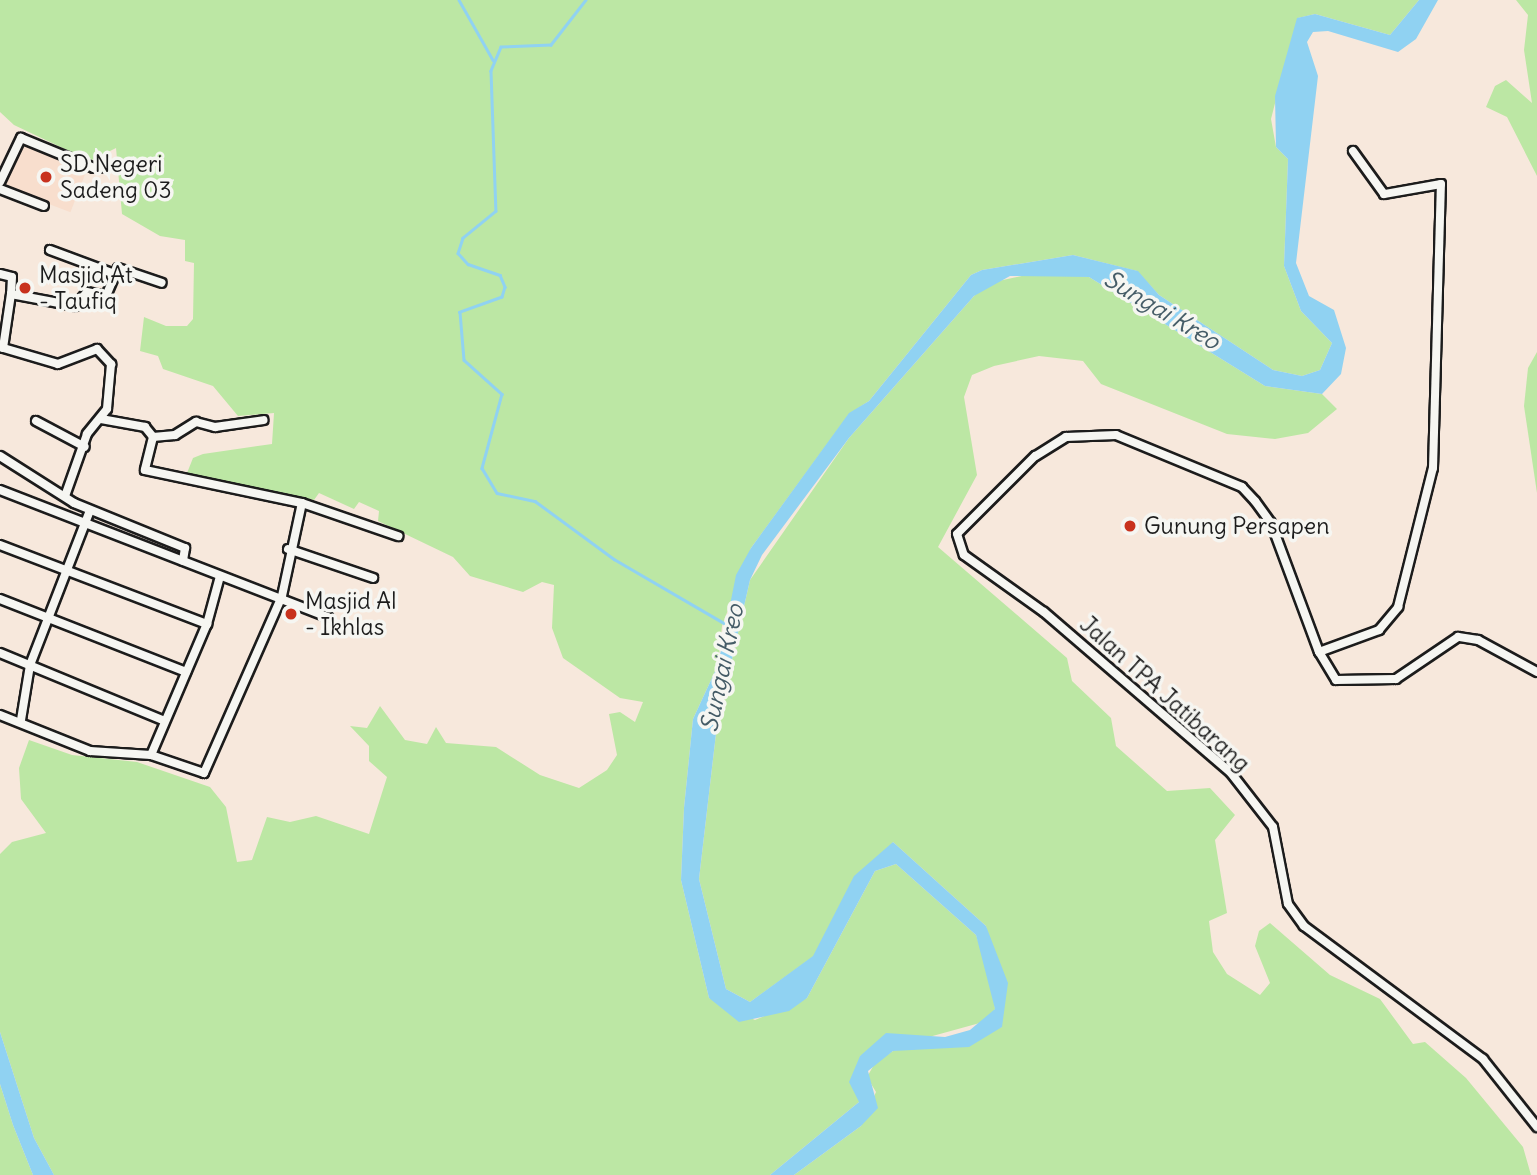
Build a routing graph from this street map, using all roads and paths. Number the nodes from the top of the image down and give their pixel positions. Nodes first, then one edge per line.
1 (0, 148) edge
2 (12, 150) junction
3 (1353, 151) dead end
4 (118, 166) dead end
5 (0, 182) edge
6 (0, 188) edge
7 (44, 206) dead end
8 (50, 250) dead end
9 (112, 273) junction
10 (0, 274) edge
11 (162, 283) dead end
12 (11, 294) junction
13 (2, 347) edge
14 (101, 419) junction
15 (264, 420) dead end
16 (36, 421) dead end
17 (153, 437) junction
18 (85, 447) junction
19 (0, 456) edge
20 (0, 489) edge
21 (65, 496) junction
22 (302, 503) junction
23 (90, 510) junction
24 (85, 523) junction
25 (398, 536) dead end
26 (0, 545) edge
27 (288, 549) junction
28 (183, 561) junction
29 (64, 571) junction
30 (220, 576) junction
31 (373, 579) dead end
32 (282, 596) junction
33 (0, 599) edge
34 (46, 617) junction
35 (328, 617) dead end
36 (207, 624) junction
37 (1319, 652) junction
38 (0, 653) edge
39 (30, 665) junction
40 (186, 671) junction
41 (1537, 672) edge
42 (0, 715) edge
43 (21, 720) junction
44 (165, 721) junction
45 (151, 755) junction
46 (1537, 1127) edge

1 - 2 street
2 - 4 street
2 - 5 street
3 - 37 street
6 - 7 street
8 - 9 street
9 - 11 street
9 - 12 street
10 - 12 street
12 - 13 street
13 - 14 street
14 - 17 street
14 - 18 street
15 - 17 street
16 - 18 street
17 - 22 street
18 - 21 street
19 - 21 street
20 - 24 street
21 - 23 street
22 - 25 street
22 - 27 street
23 - 24 street
23 - 28 street
24 - 28 street
24 - 29 street
26 - 29 street
27 - 31 street
27 - 32 street
28 - 30 street
29 - 34 street
29 - 36 street
30 - 32 street
30 - 36 street
32 - 35 street
32 - 45 street
33 - 34 street
34 - 39 street
34 - 40 street
36 - 40 street
37 - 41 street
37 - 46 street, Jalan TPA Jatibarang
38 - 39 street
39 - 43 street
39 - 44 street
40 - 44 street
42 - 43 street
43 - 45 street
44 - 45 street

